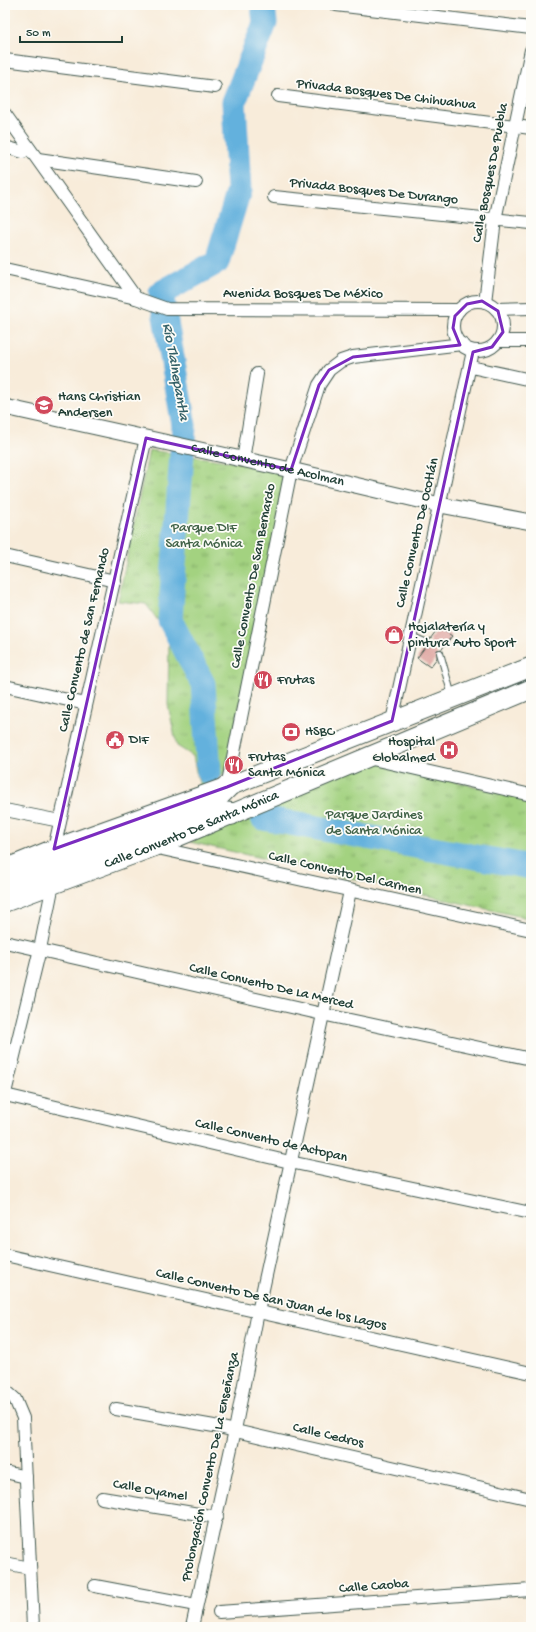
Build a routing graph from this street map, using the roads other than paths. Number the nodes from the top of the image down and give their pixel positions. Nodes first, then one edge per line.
1 (336, 5) edge
2 (531, 28) edge
3 (531, 50) edge
4 (5, 60) edge
5 (216, 87) dead end
6 (278, 96) dead end
7 (5, 114) edge
8 (515, 126) junction
9 (531, 128) edge
10 (5, 147) edge
11 (23, 152) dead end
12 (38, 159) junction
13 (196, 182) dead end
14 (274, 197) dead end
15 (495, 220) junction
16 (531, 223) edge
17 (5, 270) edge
18 (136, 298) junction
19 (485, 302) junction
20 (496, 308) junction
21 (531, 308) edge
22 (460, 310) junction
23 (498, 341) junction
24 (531, 341) edge
25 (462, 344) junction
26 (473, 351) junction
27 (470, 367) junction
28 (257, 374) dead end
29 (531, 380) edge
30 (5, 407) edge
31 (146, 438) junction
32 (243, 460) junction
33 (291, 470) junction
34 (440, 505) junction
35 (531, 522) edge
36 (5, 556) edge
37 (115, 581) junction
38 (411, 636) junction
39 (427, 643) dead end
40 (440, 653) dead end
41 (531, 667) edge
42 (5, 686) edge
43 (531, 689) edge
44 (452, 698) junction
45 (86, 704) junction
46 (392, 721) junction
47 (365, 757) junction
48 (227, 787) junction
49 (531, 795) edge
50 (5, 810) edge
51 (203, 811) junction
52 (231, 814) junction
53 (60, 821) junction
54 (154, 847) junction
55 (55, 866) junction
56 (5, 869) edge
57 (5, 887) edge
58 (350, 891) junction
59 (5, 902) edge
60 (531, 930) edge
61 (5, 942) edge
62 (40, 949) junction
63 (322, 1014) junction
64 (531, 1059) edge
65 (5, 1094) edge
66 (290, 1162) junction
67 (531, 1213) edge
68 (5, 1255) edge
69 (258, 1312) junction
70 (531, 1373) edge
71 (5, 1390) edge
72 (116, 1409) dead end
73 (235, 1430) junction
74 (5, 1472) edge
75 (26, 1477) junction
76 (102, 1498) dead end
77 (531, 1499) edge
78 (217, 1517) junction
79 (5, 1563) edge
80 (30, 1568) junction
81 (95, 1586) dead end
82 (531, 1590) edge
83 (196, 1605) junction
84 (219, 1612) dead end
85 (33, 1627) edge
86 (192, 1627) edge

1 - 2 street
3 - 8 street, Calle Bosques De Puebla
4 - 5 street
6 - 8 street, Privada Bosques De Chihuahua
7 - 12 street
8 - 9 street, Privada Bosques De Chihuahua
8 - 15 street, Calle Bosques De Puebla
10 - 11 street
12 - 13 street
12 - 18 street
14 - 15 street, Privada Bosques De Durango
15 - 16 street, Privada Bosques De Durango
15 - 19 street, Calle Bosques De Puebla
17 - 18 street, Avenida Bosques De México
18 - 22 street, Avenida Bosques De México
19 - 20 street
19 - 22 street
20 - 21 street
20 - 23 street
22 - 25 street
23 - 24 street
23 - 26 street
25 - 26 street
25 - 33 street, Calle Convento De San Bernardo
26 - 27 street, Calle Convento De Ocotlán
27 - 29 street
27 - 34 street, Calle Convento De Ocotlán
28 - 32 street
30 - 31 street, Calle Convento de Acolman
31 - 32 street, Calle Convento de Acolman
31 - 37 street, Calle Convento de San Fernando
32 - 33 street, Calle Convento de Acolman
33 - 34 street, Calle Convento de Acolman
33 - 48 street, Calle Convento De San Bernardo
34 - 35 street, Calle Convento de Acolman
34 - 38 street, Calle Convento De Ocotlán
36 - 37 street
37 - 45 street, Calle Convento de San Fernando
38 - 39 lane
38 - 46 street, Calle Convento De Ocotlán
40 - 44 lane
41 - 44 main road, Calle Convento De Santa Mónica
42 - 45 street
43 - 47 main road, Calle Convento De Santa Mónica
44 - 46 main road, Calle Convento De Santa Mónica
45 - 53 street, Calle Convento de San Fernando
46 - 48 main road, Calle Convento De Santa Mónica
47 - 49 street
47 - 52 main road, Calle Convento De Santa Mónica
48 - 51 highway
48 - 55 main road, Calle Convento De Santa Mónica
50 - 53 street
51 - 52 highway
51 - 55 highway
52 - 54 main road, Calle Convento De Santa Mónica
53 - 55 street, Calle Convento de San Fernando
54 - 55 main road, Calle Convento De Santa Mónica
54 - 58 street, Calle Convento Del Carmen
55 - 56 main road, Calle Convento De Santa Mónica
55 - 57 highway
55 - 59 main road, Calle Convento De Santa Mónica
55 - 62 street, Calle Convento de San Fernando
58 - 60 street, Calle Convento Del Carmen
58 - 63 street, Prolongación Convento De La Enseñanza
61 - 62 street, Calle Convento De La Merced
62 - 63 street, Calle Convento De La Merced
62 - 65 street, Calle Convento de San Fernando
63 - 64 street, Calle Convento De La Merced
63 - 66 street, Prolongación Convento De La Enseñanza
65 - 66 street, Calle Convento de Actopan
66 - 67 street, Calle Convento de Actopan
66 - 69 street, Prolongación Convento De La Enseñanza
68 - 69 street, Calle Convento De San Juan de los Lagos
69 - 70 street, Calle Convento De San Juan de los Lagos
69 - 73 street, Prolongación Convento De La Enseñanza
71 - 75 street
72 - 73 street, Calle Cedros
73 - 77 street, Calle Cedros
73 - 78 street, Prolongación Convento De La Enseñanza
74 - 75 street
75 - 80 street
76 - 78 street, Calle Oyamel
78 - 83 street, Prolongación Convento De La Enseñanza
79 - 80 street
80 - 85 street
81 - 83 street
82 - 84 street, Calle Caoba
83 - 86 street, Prolongación Convento De La Enseñanza

